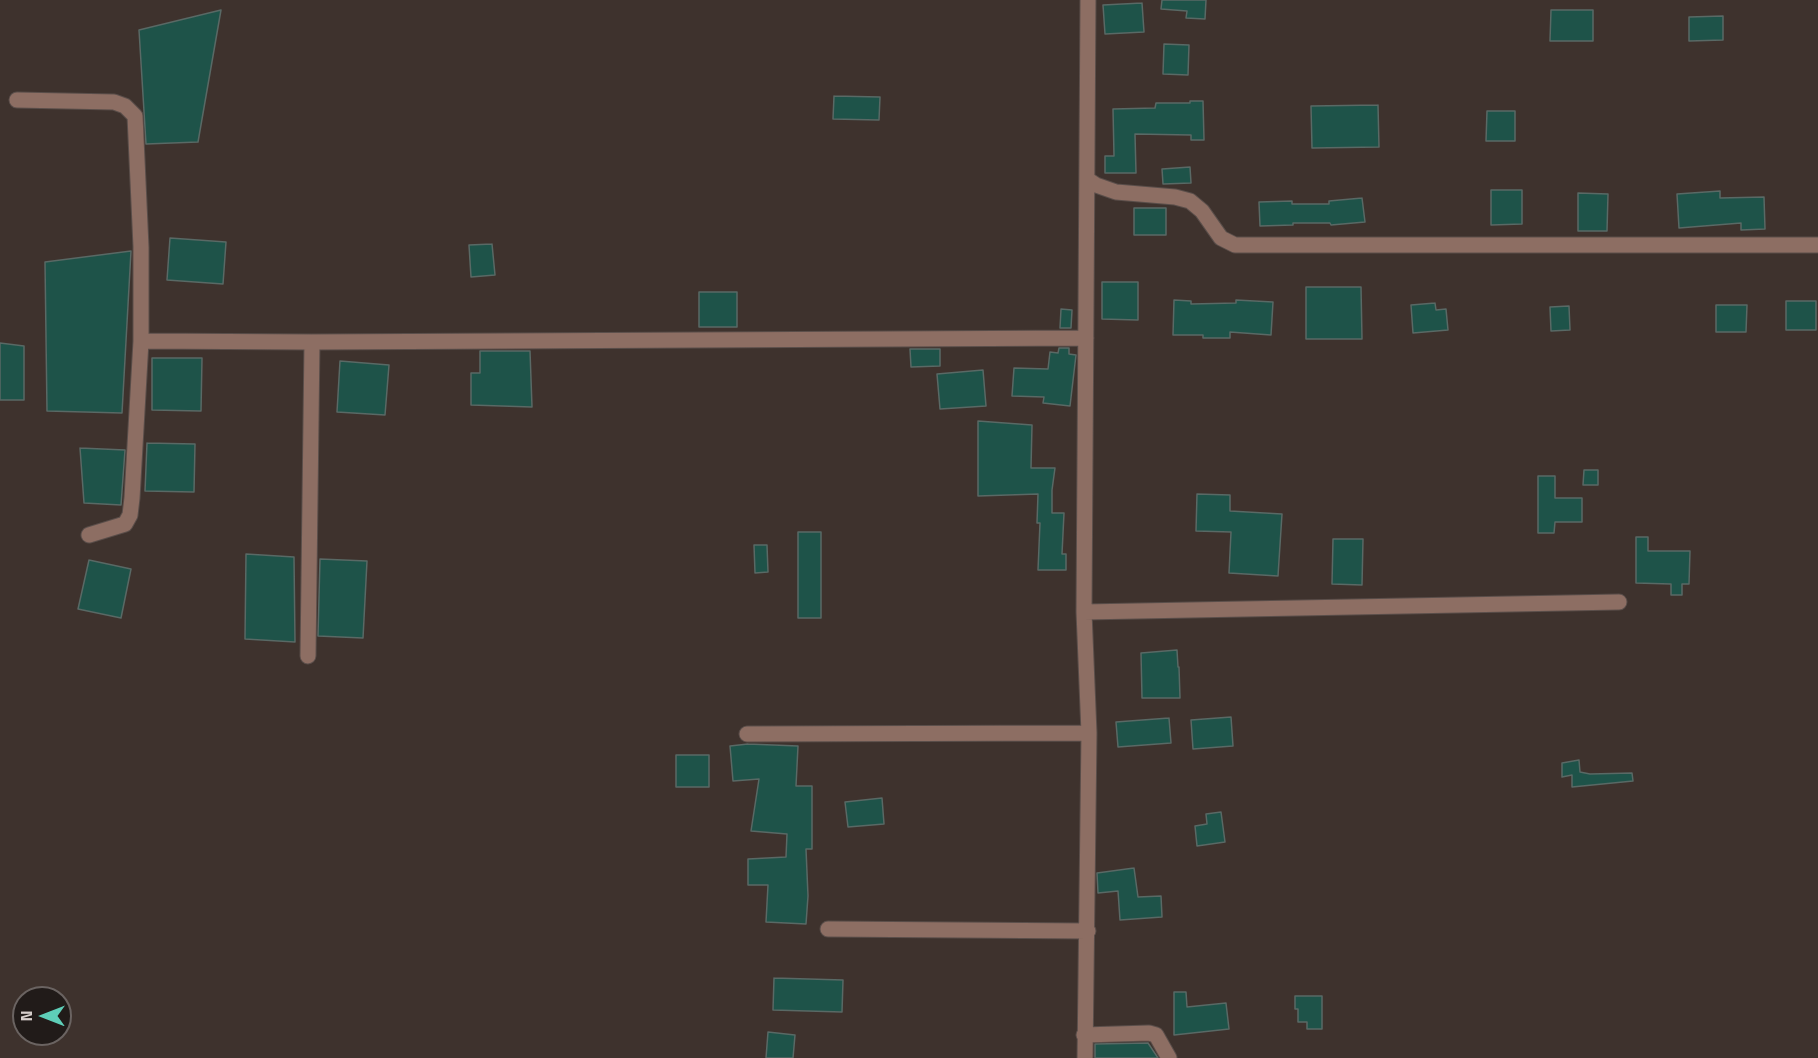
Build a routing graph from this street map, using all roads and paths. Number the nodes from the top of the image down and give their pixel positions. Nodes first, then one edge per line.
1 (1088, 0) edge
2 (17, 100) dead end
3 (1087, 179) junction
4 (1818, 245) edge
5 (1086, 338) junction
6 (141, 341) junction
7 (312, 342) junction
8 (89, 535) dead end
9 (1619, 602) dead end
10 (1084, 612) junction
11 (308, 656) dead end
12 (1089, 733) junction
13 (747, 734) dead end
14 (828, 929) dead end
15 (1088, 932) junction
16 (1084, 1035) junction
17 (1085, 1058) edge
18 (1169, 1058) edge

1 - 3 street
2 - 6 street
3 - 4 street
3 - 5 street
5 - 7 street
5 - 10 street
6 - 7 street
6 - 8 street
7 - 11 street
9 - 10 street
10 - 12 street
12 - 13 street
12 - 15 street
14 - 15 street
15 - 16 street
16 - 17 street
16 - 18 street

